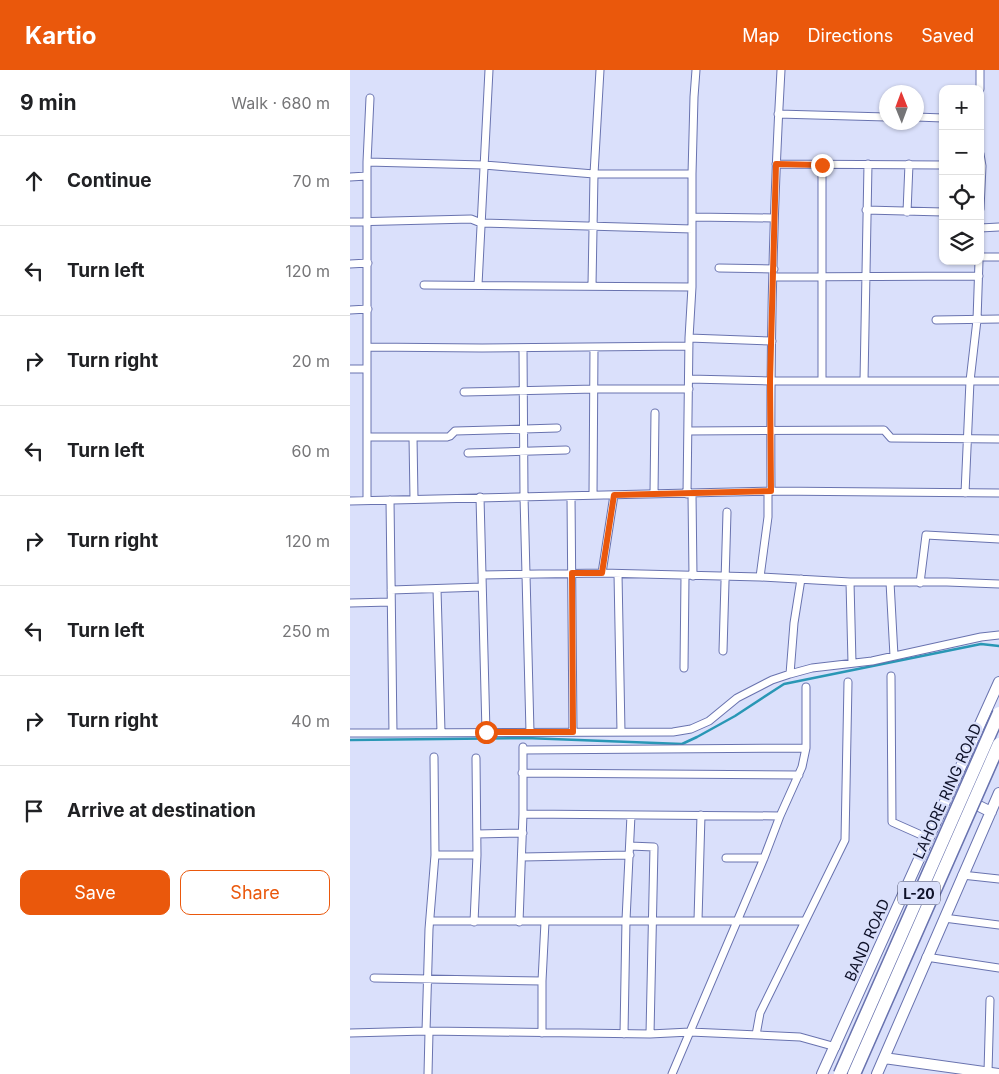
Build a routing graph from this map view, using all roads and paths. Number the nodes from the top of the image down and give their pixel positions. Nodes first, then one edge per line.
1 (489, 70) edge
2 (600, 70) edge
3 (696, 70) edge
4 (781, 70) edge
5 (980, 70) edge
6 (980, 85) edge
7 (370, 98) dead end
8 (778, 114) junction
9 (879, 116) edge
10 (924, 117) edge
11 (939, 118) edge
12 (367, 162) junction
13 (776, 164) junction
14 (868, 164) junction
15 (910, 164) junction
16 (484, 165) junction
17 (822, 165) junction
18 (939, 165) edge
19 (594, 174) junction
20 (692, 174) junction
21 (350, 176) edge
22 (367, 176) junction
23 (866, 210) junction
24 (907, 212) junction
25 (939, 212) edge
26 (692, 217) junction
27 (774, 218) junction
28 (367, 221) junction
29 (350, 222) edge
30 (481, 223) junction
31 (593, 226) junction
32 (999, 227) edge
33 (984, 228) edge
34 (692, 229) junction
35 (984, 257) edge
36 (999, 257) edge
37 (368, 263) junction
38 (350, 264) edge
39 (979, 265) edge
40 (719, 268) dead end
41 (774, 269) junction
42 (822, 276) junction
43 (865, 276) junction
44 (979, 276) junction
45 (774, 277) junction
46 (424, 285) dead end
47 (478, 285) junction
48 (592, 285) junction
49 (692, 287) junction
50 (368, 309) junction
51 (350, 310) edge
52 (999, 319) edge
53 (936, 320) dead end
54 (977, 320) junction
55 (772, 341) junction
56 (689, 342) junction
57 (368, 347) junction
58 (594, 347) junction
59 (523, 348) junction
60 (350, 369) edge
61 (368, 369) junction
62 (689, 379) junction
63 (770, 381) junction
64 (822, 381) junction
65 (864, 381) junction
66 (970, 381) junction
67 (999, 381) edge
68 (594, 388) junction
69 (689, 389) junction
70 (523, 390) junction
71 (464, 392) dead end
72 (655, 413) dead end
73 (523, 428) junction
74 (557, 428) dead end
75 (770, 430) junction
76 (688, 431) junction
77 (367, 437) junction
78 (413, 437) junction
79 (967, 439) junction
80 (999, 439) edge
81 (566, 450) dead end
82 (524, 451) junction
83 (468, 453) dead end
84 (769, 491) junction
85 (965, 493) junction
86 (999, 493) edge
87 (654, 494) junction
88 (690, 494) junction
89 (593, 495) junction
90 (614, 495) junction
91 (524, 496) junction
92 (571, 496) junction
93 (480, 497) junction
94 (414, 499) junction
95 (367, 500) junction
96 (390, 500) junction
97 (350, 501) edge
98 (727, 512) dead end
99 (999, 539) edge
100 (572, 573) junction
101 (602, 573) junction
102 (527, 574) junction
103 (618, 574) junction
104 (482, 575) junction
105 (688, 576) junction
106 (726, 576) junction
107 (760, 577) junction
108 (801, 579) junction
109 (850, 582) junction
110 (890, 582) junction
111 (920, 583) junction
112 (999, 584) edge
113 (482, 587) junction
114 (437, 589) junction
115 (391, 590) junction
116 (391, 602) junction
117 (350, 603) edge
118 (999, 635) edge
119 (723, 650) dead end
120 (894, 656) junction
121 (852, 663) junction
122 (684, 668) dead end
123 (790, 674) junction
124 (891, 676) dead end
125 (848, 682) dead end
126 (999, 682) edge
127 (806, 687) dead end
128 (999, 713) edge
129 (442, 732) junction
130 (486, 732) junction
131 (530, 732) junction
132 (573, 732) junction
133 (621, 732) junction
134 (392, 733) junction
135 (350, 734) edge
136 (999, 744) edge
137 (806, 748) junction
138 (434, 757) dead end
139 (476, 758) dead end
140 (522, 773) junction
141 (798, 775) junction
142 (950, 792) junction
143 (999, 793) edge
144 (991, 812) junction
145 (523, 814) junction
146 (631, 815) junction
147 (701, 815) junction
148 (780, 816) junction
149 (523, 833) junction
150 (476, 834) junction
151 (928, 838) junction
152 (630, 846) junction
153 (435, 855) junction
154 (476, 855) junction
155 (630, 855) junction
156 (522, 857) junction
157 (726, 858) dead end
158 (764, 858) junction
159 (962, 875) junction
160 (999, 879) edge
161 (944, 918) junction
162 (626, 920) junction
163 (652, 920) junction
164 (698, 920) junction
165 (738, 920) junction
166 (805, 921) junction
167 (431, 922) junction
168 (474, 922) junction
169 (519, 922) junction
170 (545, 922) junction
171 (999, 925) edge
172 (926, 957) junction
173 (999, 968) edge
174 (374, 978) dead end
175 (428, 978) junction
176 (542, 981) junction
177 (990, 1000) dead end
178 (428, 1032) junction
179 (690, 1032) junction
180 (350, 1033) edge
181 (542, 1033) junction
182 (624, 1034) junction
183 (650, 1034) junction
184 (756, 1035) junction
185 (836, 1047) junction
186 (884, 1058) junction
187 (988, 1072) junction
188 (428, 1074) edge
189 (672, 1074) edge
190 (822, 1074) edge
191 (840, 1074) edge
192 (854, 1074) edge
193 (876, 1074) edge
194 (999, 1074) edge

1 - 16 street
2 - 19 street
3 - 20 street
4 - 8 street
5 - 6 street
7 - 12 street
8 - 9 street
8 - 13 street
10 - 11 street
12 - 16 street
12 - 22 street
13 - 17 street
13 - 27 street
14 - 15 street
14 - 17 street
14 - 23 street
15 - 18 street
15 - 24 street
16 - 19 street
16 - 30 street
17 - 42 street
19 - 20 street
19 - 31 street
20 - 26 street
21 - 22 street
22 - 28 street
23 - 24 street
23 - 43 street
24 - 25 street
26 - 27 street
26 - 34 street
27 - 41 street
28 - 29 street
28 - 30 street
28 - 37 street
30 - 31 street
30 - 47 street
31 - 34 street
31 - 48 street
32 - 33 street
34 - 49 street
35 - 36 street
37 - 38 street
37 - 50 street
39 - 44 street
40 - 41 street
41 - 45 street
42 - 43 street
42 - 45 street
42 - 64 street
43 - 44 street
43 - 65 street
44 - 54 street
45 - 55 street
46 - 47 street
47 - 48 street
48 - 49 street
49 - 56 street
50 - 51 street
50 - 57 street
52 - 54 street
53 - 54 street
54 - 66 street
55 - 56 street
55 - 63 street
56 - 58 street
56 - 62 street
57 - 59 street
57 - 61 street
58 - 59 street
58 - 68 street
59 - 70 street
60 - 61 street
61 - 77 street
62 - 63 street
62 - 69 street
63 - 64 street
63 - 75 street
64 - 65 street
65 - 66 street
66 - 67 street
66 - 79 street
68 - 69 street
68 - 70 street
68 - 89 street
69 - 76 street
70 - 71 street
70 - 73 street
72 - 87 street
73 - 74 street
73 - 78 street
73 - 82 street
75 - 76 street
75 - 79 street
75 - 84 street
76 - 88 street
77 - 78 street
77 - 95 street
78 - 94 street
79 - 80 street
79 - 85 street
81 - 82 street
82 - 83 street
82 - 91 street
84 - 85 street
84 - 88 street
84 - 107 street
85 - 86 street
87 - 88 street
87 - 90 street
88 - 105 street
89 - 90 street
89 - 92 street
90 - 101 street
91 - 92 street
91 - 93 street
91 - 102 street
92 - 100 street
93 - 94 street
93 - 104 street
94 - 96 street
95 - 96 street
95 - 97 street
96 - 115 street
98 - 106 street
99 - 111 street
100 - 101 street
100 - 102 street
100 - 132 street
101 - 103 street
102 - 104 street
102 - 131 street
103 - 105 street
103 - 133 street
104 - 113 street
105 - 106 street
105 - 122 street
106 - 107 street
106 - 119 street
107 - 108 street
108 - 109 street
108 - 123 street
109 - 110 street
109 - 121 street
110 - 111 street
110 - 120 street
111 - 112 street
113 - 114 street
113 - 130 street
114 - 115 street
114 - 129 street
115 - 116 street
116 - 117 street
116 - 134 street
118 - 120 street
120 - 121 street
121 - 123 street
123 - 133 street
124 - 151 street
125 - 166 street
126 - 142 main road, BAND ROAD
127 - 137 street
128 - 191 highway, LAHORE RING ROAD / L-20, bridge
129 - 130 street
129 - 134 street
130 - 131 street
131 - 132 street
132 - 133 street
134 - 135 street
136 - 192 highway, LAHORE RING ROAD / L-20, bridge
137 - 140 street
137 - 141 street
138 - 153 street
139 - 150 street
140 - 141 street
140 - 145 street
141 - 148 street
142 - 144 main road
142 - 151 main road, BAND ROAD
143 - 144 main road
144 - 159 main road
145 - 146 street
145 - 149 street
146 - 147 street
146 - 152 street
147 - 148 street
147 - 164 street
148 - 158 street
149 - 150 street
149 - 156 street
150 - 154 street
151 - 185 main road, BAND ROAD
152 - 155 street
152 - 163 street
153 - 154 street
153 - 167 street
154 - 168 street
155 - 156 street
155 - 162 street
156 - 169 street
157 - 158 street
158 - 165 street
159 - 160 street
159 - 161 main road
161 - 171 street
161 - 172 main road
162 - 163 street
162 - 170 street
162 - 182 street
163 - 164 street
163 - 183 street
164 - 165 street
165 - 166 street
165 - 179 street
166 - 184 street
167 - 168 street
167 - 175 street
168 - 169 street
169 - 170 street
170 - 176 street
172 - 173 street
172 - 186 main road
174 - 175 street
175 - 176 street
175 - 178 street
176 - 181 street
177 - 187 street
178 - 180 street
178 - 181 street
178 - 188 street
179 - 183 street
179 - 184 street
179 - 189 street
181 - 182 street
182 - 183 street
184 - 185 street
185 - 190 main road, BAND ROAD
186 - 187 main road
186 - 193 main road
187 - 194 main road

